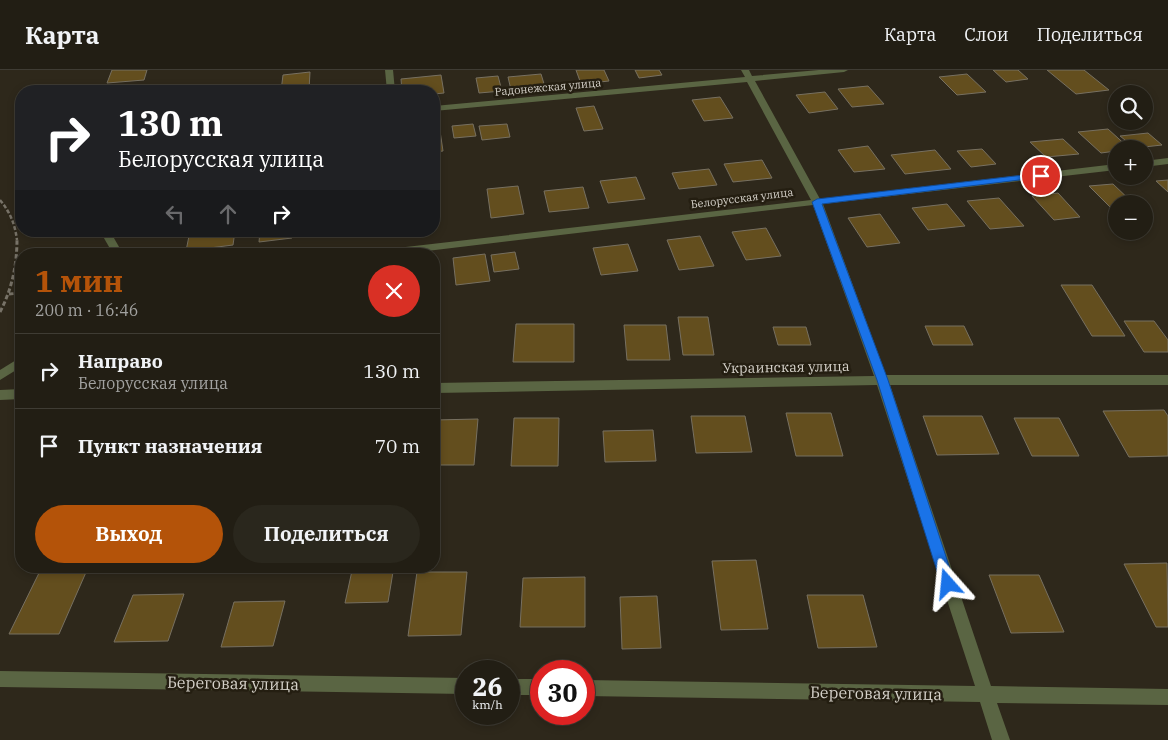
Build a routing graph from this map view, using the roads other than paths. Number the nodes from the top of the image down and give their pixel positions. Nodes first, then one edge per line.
1 (389, 70) edge
2 (844, 70) edge
3 (748, 75) edge
4 (390, 85) edge
5 (440, 108) edge
6 (1168, 161) edge
7 (1153, 163) edge
8 (1108, 168) edge
9 (817, 202) junction
10 (108, 237) edge
11 (115, 248) edge
12 (422, 248) edge
13 (15, 365) edge
14 (0, 376) edge
15 (882, 380) junction
16 (1168, 380) edge
17 (440, 388) edge
18 (15, 394) edge
19 (0, 395) edge
20 (0, 679) edge
21 (455, 686) edge
22 (595, 688) edge
23 (984, 694) junction
24 (1168, 697) edge
25 (1001, 740) edge

1 - 4 street
2 - 3 street, Радонежская улица
3 - 5 street, Радонежская улица
3 - 9 street
6 - 7 street
8 - 9 street, Белорусская улица
9 - 12 street, Белорусская улица
9 - 15 street
10 - 11 street
13 - 14 street
15 - 16 street, Украинская улица
15 - 17 street, Украинская улица
15 - 23 street
18 - 19 street
20 - 21 street, Береговая улица
22 - 23 street, Береговая улица
23 - 24 street, Береговая улица
23 - 25 street

